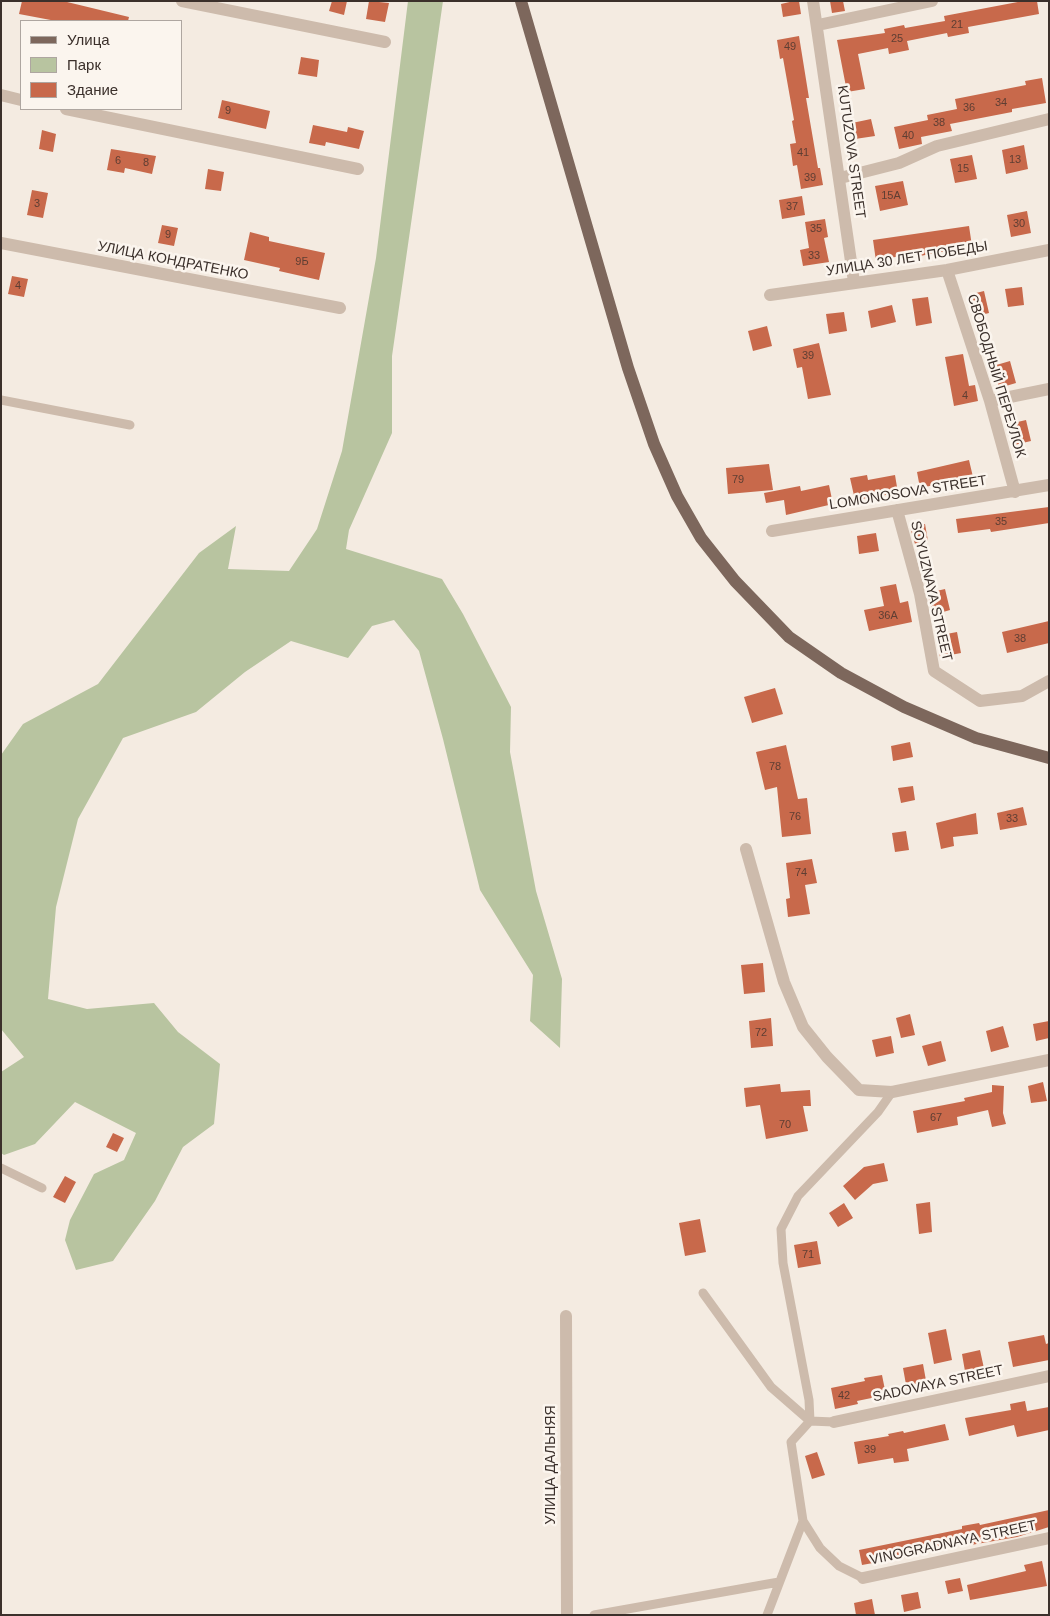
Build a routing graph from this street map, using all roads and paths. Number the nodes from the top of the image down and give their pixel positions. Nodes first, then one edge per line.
1 (182, 1) edge
2 (521, 1) edge
3 (813, 1) edge
4 (932, 1) edge
5 (818, 25) junction
6 (385, 42) dead end
7 (1, 95) edge
8 (20, 100) edge
9 (71, 110) edge
10 (1049, 119) edge
11 (358, 169) dead end
12 (840, 178) junction
13 (1, 243) edge
14 (1049, 250) edge
15 (947, 270) junction
16 (854, 282) junction
17 (770, 295) dead end
18 (340, 308) dead end
19 (1049, 389) edge
20 (1, 400) edge
21 (990, 401) junction
22 (130, 426) dead end
23 (1049, 486) edge
24 (1015, 492) junction
25 (897, 510) junction
26 (772, 531) dead end
27 (1049, 681) edge
28 (1049, 758) edge
29 (746, 848) dead end
30 (1049, 1060) edge
31 (892, 1092) junction
32 (1, 1168) edge
33 (42, 1188) dead end
34 (704, 1293) dead end
35 (566, 1316) dead end
36 (1049, 1376) edge
37 (810, 1421) junction
38 (834, 1422) joint
39 (803, 1522) junction
40 (1049, 1538) edge
41 (863, 1578) joint
42 (779, 1582) junction
43 (566, 1615) edge
44 (594, 1615) edge
45 (767, 1615) edge

1 - 6 street
2 - 28 main road
3 - 5 street, KUTUZOVA STREET
4 - 5 street
5 - 12 street, KUTUZOVA STREET
7 - 8 street
9 - 11 street
10 - 12 street
12 - 16 street, KUTUZOVA STREET
13 - 18 street, УЛИЦА КОНДРАТЕНКО
14 - 15 street, УЛИЦА 30 ЛЕТ ПОБЕДЫ
15 - 16 street, УЛИЦА 30 ЛЕТ ПОБЕДЫ
15 - 21 street, СВОБОДНЫЙ ПЕРЕУЛОК
16 - 17 street, УЛИЦА 30 ЛЕТ ПОБЕДЫ
19 - 21 street
20 - 22 lane
21 - 24 street, СВОБОДНЫЙ ПЕРЕУЛОК
23 - 24 street, LOMONOSOVA STREET
24 - 25 street, LOMONOSOVA STREET
25 - 26 street, LOMONOSOVA STREET
25 - 27 street, SOYUZNAYA STREET
29 - 31 street
30 - 31 street
31 - 37 lane
32 - 33 lane
34 - 37 lane
35 - 43 street, УЛИЦА ДАЛЬНЯЯ
36 - 38 street, SADOVAYA STREET
37 - 38 lane
37 - 39 lane
39 - 41 lane
39 - 42 lane
40 - 41 street, VINOGRADNAYA STREET
42 - 44 lane
42 - 45 lane

